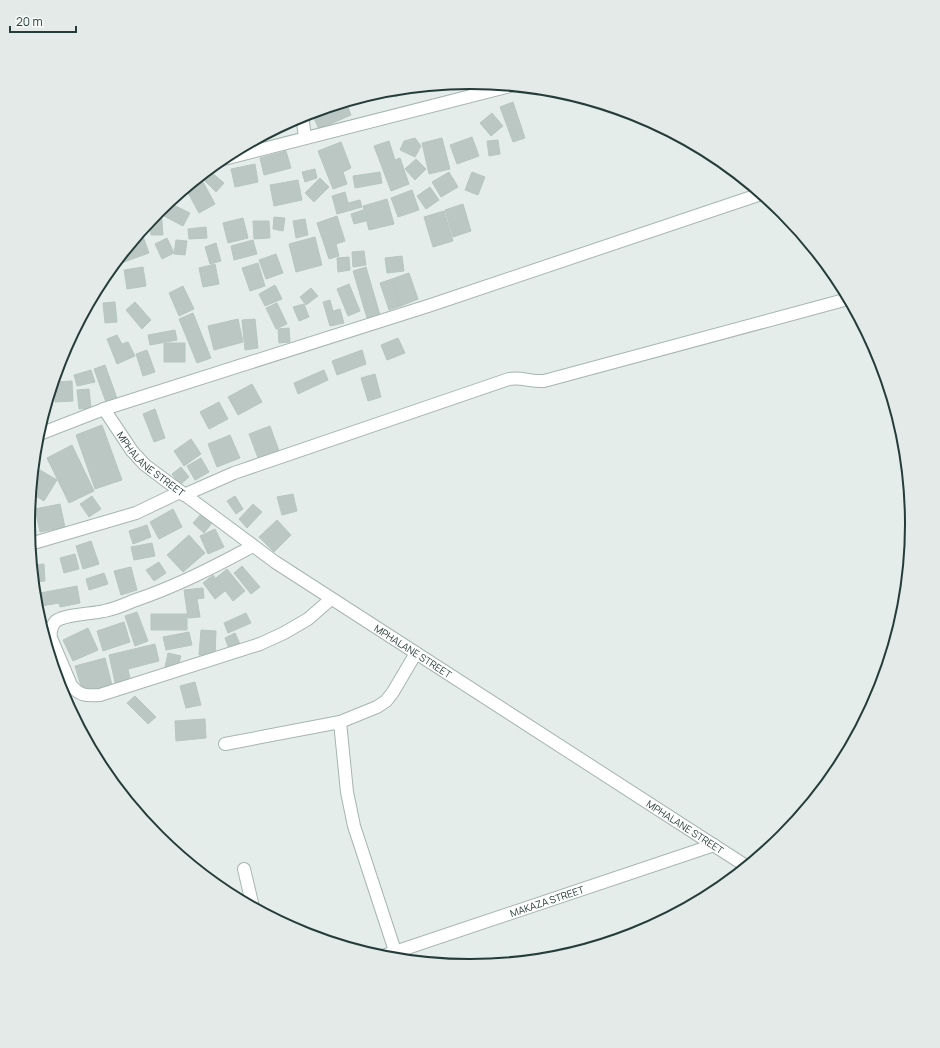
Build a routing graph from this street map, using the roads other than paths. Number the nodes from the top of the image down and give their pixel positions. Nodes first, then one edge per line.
1 (495, 90) edge
2 (303, 122) edge
3 (305, 138) junction
4 (240, 155) edge
5 (756, 196) edge
6 (843, 300) edge
7 (104, 409) junction
8 (45, 432) edge
9 (182, 493) junction
10 (36, 542) edge
11 (253, 546) junction
12 (331, 599) junction
13 (416, 653) junction
14 (340, 722) junction
15 (225, 744) dead end
16 (714, 845) junction
17 (742, 863) edge
18 (244, 869) dead end
19 (252, 901) edge
20 (395, 951) junction
21 (392, 952) edge

1 - 3 street
2 - 3 street
3 - 4 street
5 - 7 street
6 - 9 street
7 - 8 street
7 - 9 street, MPHALANE STREET
9 - 10 street
9 - 11 street, MPHALANE STREET
11 - 12 street, MPHALANE STREET
11 - 12 street
12 - 13 street, MPHALANE STREET
13 - 14 street
13 - 16 street, MPHALANE STREET
14 - 15 street
14 - 20 street
16 - 17 street, MPHALANE STREET
16 - 20 street, MAKAZA STREET
18 - 19 street
20 - 21 street, MAKAZA STREET

